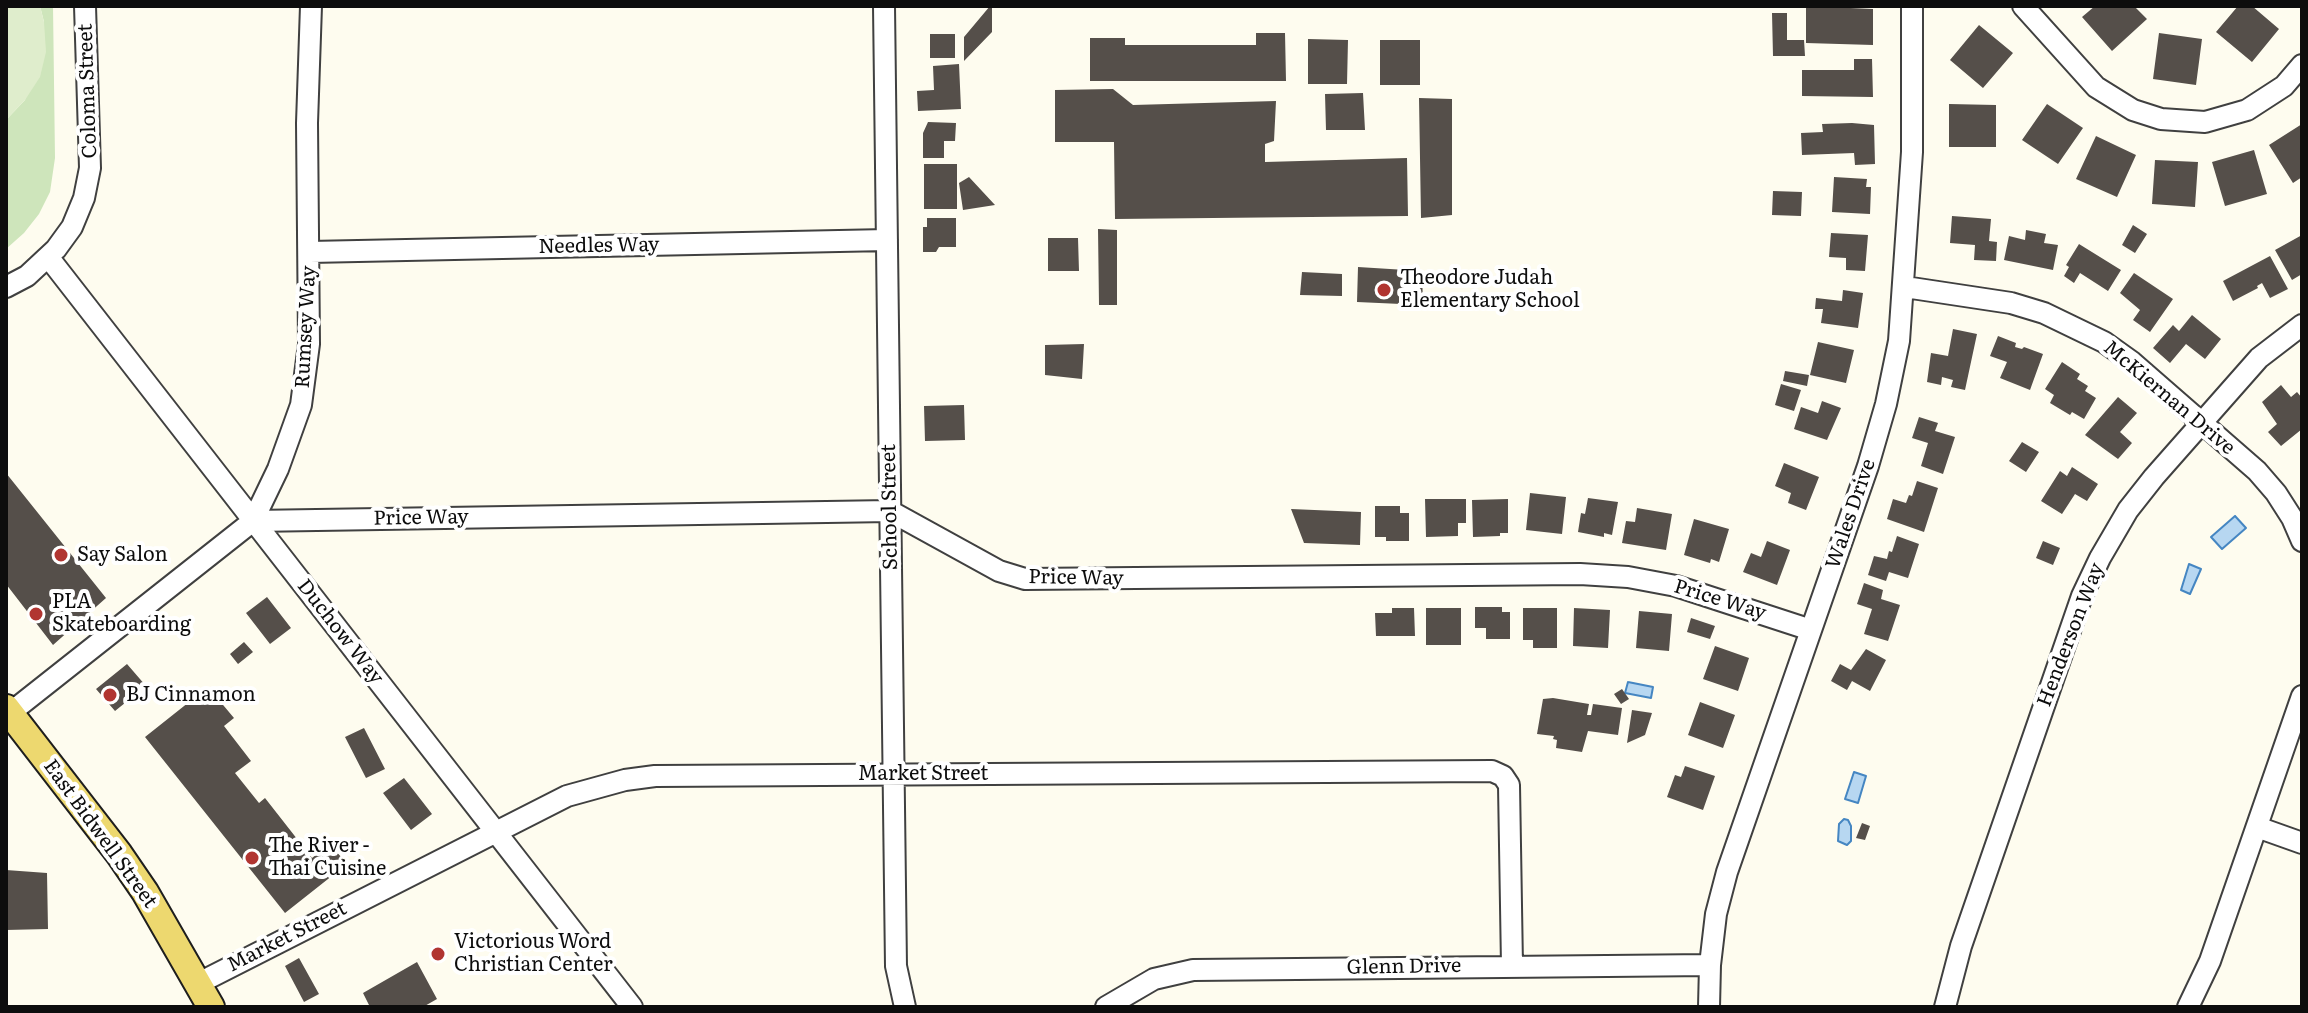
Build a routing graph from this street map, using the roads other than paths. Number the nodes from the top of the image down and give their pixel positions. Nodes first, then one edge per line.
1 (85, 6) edge
2 (311, 6) edge
3 (884, 6) edge
4 (1912, 6) edge
5 (2023, 6) edge
6 (2302, 65) edge
7 (887, 240) junction
8 (310, 252) junction
9 (49, 258) junction
10 (6, 287) edge
11 (1905, 287) junction
12 (2302, 325) edge
13 (2202, 423) junction
14 (890, 511) junction
15 (253, 521) junction
16 (2302, 541) edge
17 (1811, 630) junction
18 (2302, 696) edge
19 (8, 711) edge
20 (893, 774) junction
21 (2257, 827) junction
22 (495, 831) junction
23 (2302, 843) edge
24 (1710, 965) junction
25 (1512, 966) junction
26 (197, 984) junction
27 (1134, 1000) edge
28 (211, 1007) edge
29 (632, 1007) edge
30 (905, 1007) edge
31 (1106, 1007) edge
32 (1709, 1007) edge
33 (1945, 1007) edge
34 (2188, 1007) edge

1 - 9 street, Coloma Street
2 - 8 street, Rumsey Way
3 - 7 street, School Street
4 - 11 street, Wales Drive
5 - 6 street
7 - 8 street, Needles Way
7 - 14 street, School Street
8 - 15 street, Rumsey Way
9 - 10 street, Coloma Street
9 - 15 street, Duchow Way
11 - 13 street, McKiernan Drive
11 - 17 street, Wales Drive
12 - 13 street, Henderson Way
13 - 16 street, McKiernan Drive
13 - 33 street, Henderson Way
14 - 15 street, Price Way
14 - 17 street, Price Way
14 - 20 street, School Street
15 - 19 street, Rumsey Way
15 - 22 street, Duchow Way
17 - 24 street, Wales Drive
18 - 21 street
19 - 26 main road, East Bidwell Street
20 - 22 street, Market Street
20 - 25 street, Market Street
20 - 30 street, School Street
21 - 23 street
21 - 34 street
22 - 26 street, Market Street
22 - 29 street, Duchow Way
24 - 25 street, Glenn Drive
24 - 32 street, Wales Drive
25 - 27 street, Glenn Drive
26 - 28 main road, East Bidwell Street
27 - 31 street, Glenn Drive

